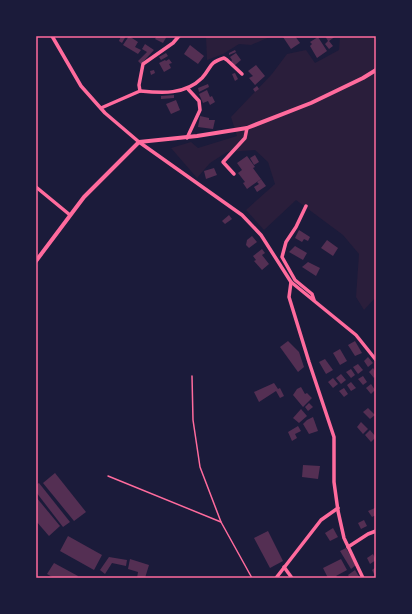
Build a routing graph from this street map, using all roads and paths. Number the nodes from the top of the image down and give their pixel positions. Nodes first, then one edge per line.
1 (52, 36) edge
2 (179, 36) edge
3 (376, 70) edge
4 (242, 74) dead end
5 (188, 89) junction
6 (140, 91) junction
7 (101, 108) junction
8 (247, 128) junction
9 (187, 138) junction
10 (139, 142) junction
11 (234, 174) dead end
12 (36, 187) edge
13 (306, 206) dead end
14 (70, 215) junction
15 (36, 261) edge
16 (291, 282) junction
17 (314, 301) junction
18 (376, 360) edge
19 (192, 376) dead end
20 (108, 476) dead end
21 (338, 508) junction
22 (221, 522) junction
23 (376, 530) edge
24 (348, 547) junction
25 (284, 566) junction
26 (252, 578) edge
27 (276, 578) edge
28 (292, 578) edge
29 (363, 578) edge

1 - 7 street
2 - 6 street
3 - 8 street
4 - 5 street
5 - 6 street
5 - 9 street
6 - 7 street
7 - 10 street
8 - 9 street
8 - 11 street
9 - 10 street
10 - 14 street
10 - 16 street
12 - 14 street
13 - 17 street
14 - 15 street
16 - 17 street
16 - 21 street
17 - 18 street
19 - 22 lane
20 - 22 lane
21 - 24 street
21 - 25 street
22 - 26 lane
23 - 24 street
24 - 29 street
25 - 27 street
25 - 28 street

